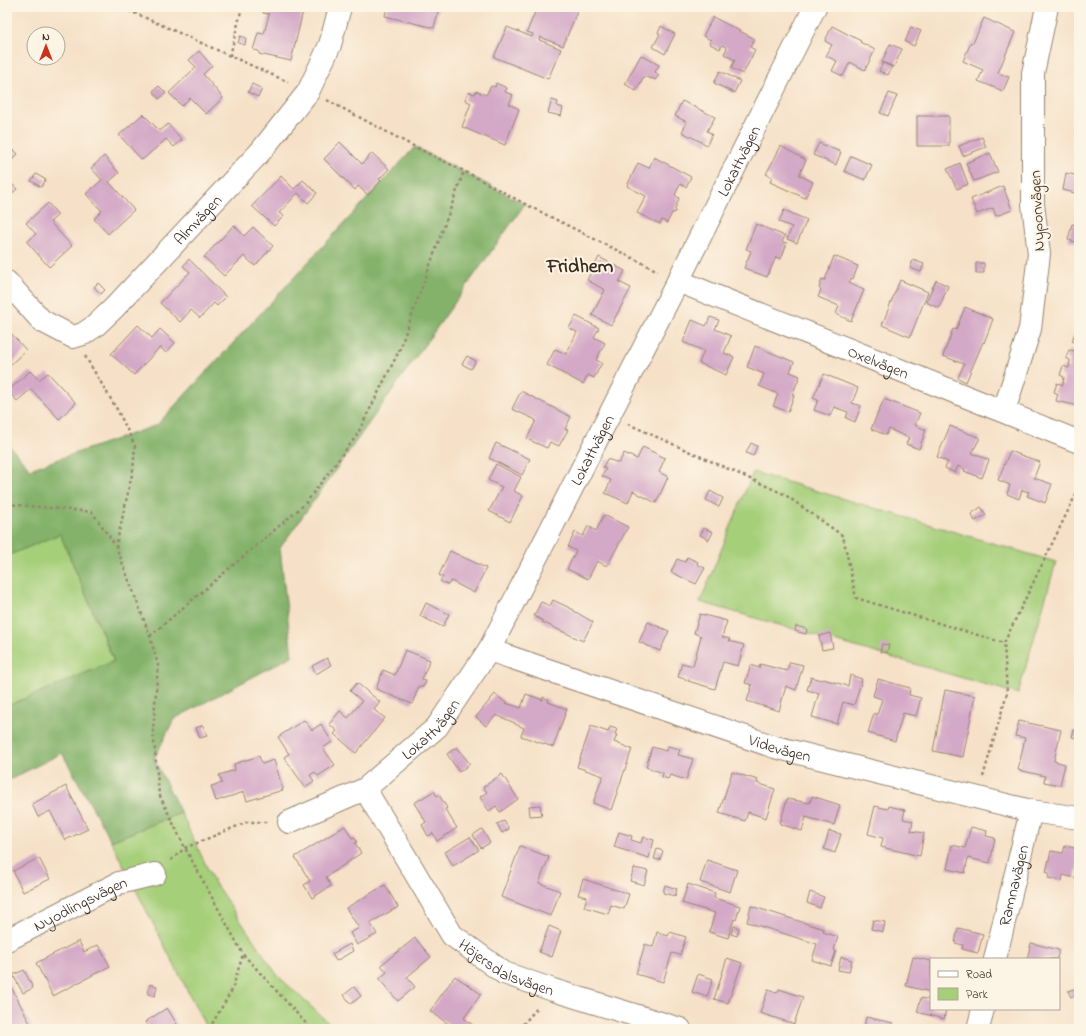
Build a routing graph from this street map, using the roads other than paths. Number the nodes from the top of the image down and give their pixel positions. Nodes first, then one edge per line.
1 (340, 7) edge
2 (815, 7) edge
3 (1047, 7) edge
4 (678, 281) junction
5 (7, 282) edge
6 (1004, 411) junction
7 (1079, 442) edge
8 (490, 650) junction
9 (365, 789) junction
10 (1031, 811) junction
11 (1079, 818) edge
12 (289, 822) road end
13 (155, 874) road end
14 (7, 940) edge
15 (995, 958) edge
16 (983, 1010) edge
17 (680, 1029) edge
18 (978, 1029) edge

1 - 5 street, Almvägen
2 - 4 street, Lokattvägen
3 - 6 street, Nyponvägen
4 - 6 street, Oxelvägen
4 - 8 street, Lokattvägen
6 - 7 street, Oxelvägen
8 - 9 street, Lokattvägen
8 - 10 street, Videvägen
9 - 12 street, Lokattvägen
9 - 17 street, Höjersdalsvägen
10 - 11 street, Videvägen
10 - 15 street, Ramnavägen
13 - 14 street, Nyodlingsvägen
16 - 18 street

